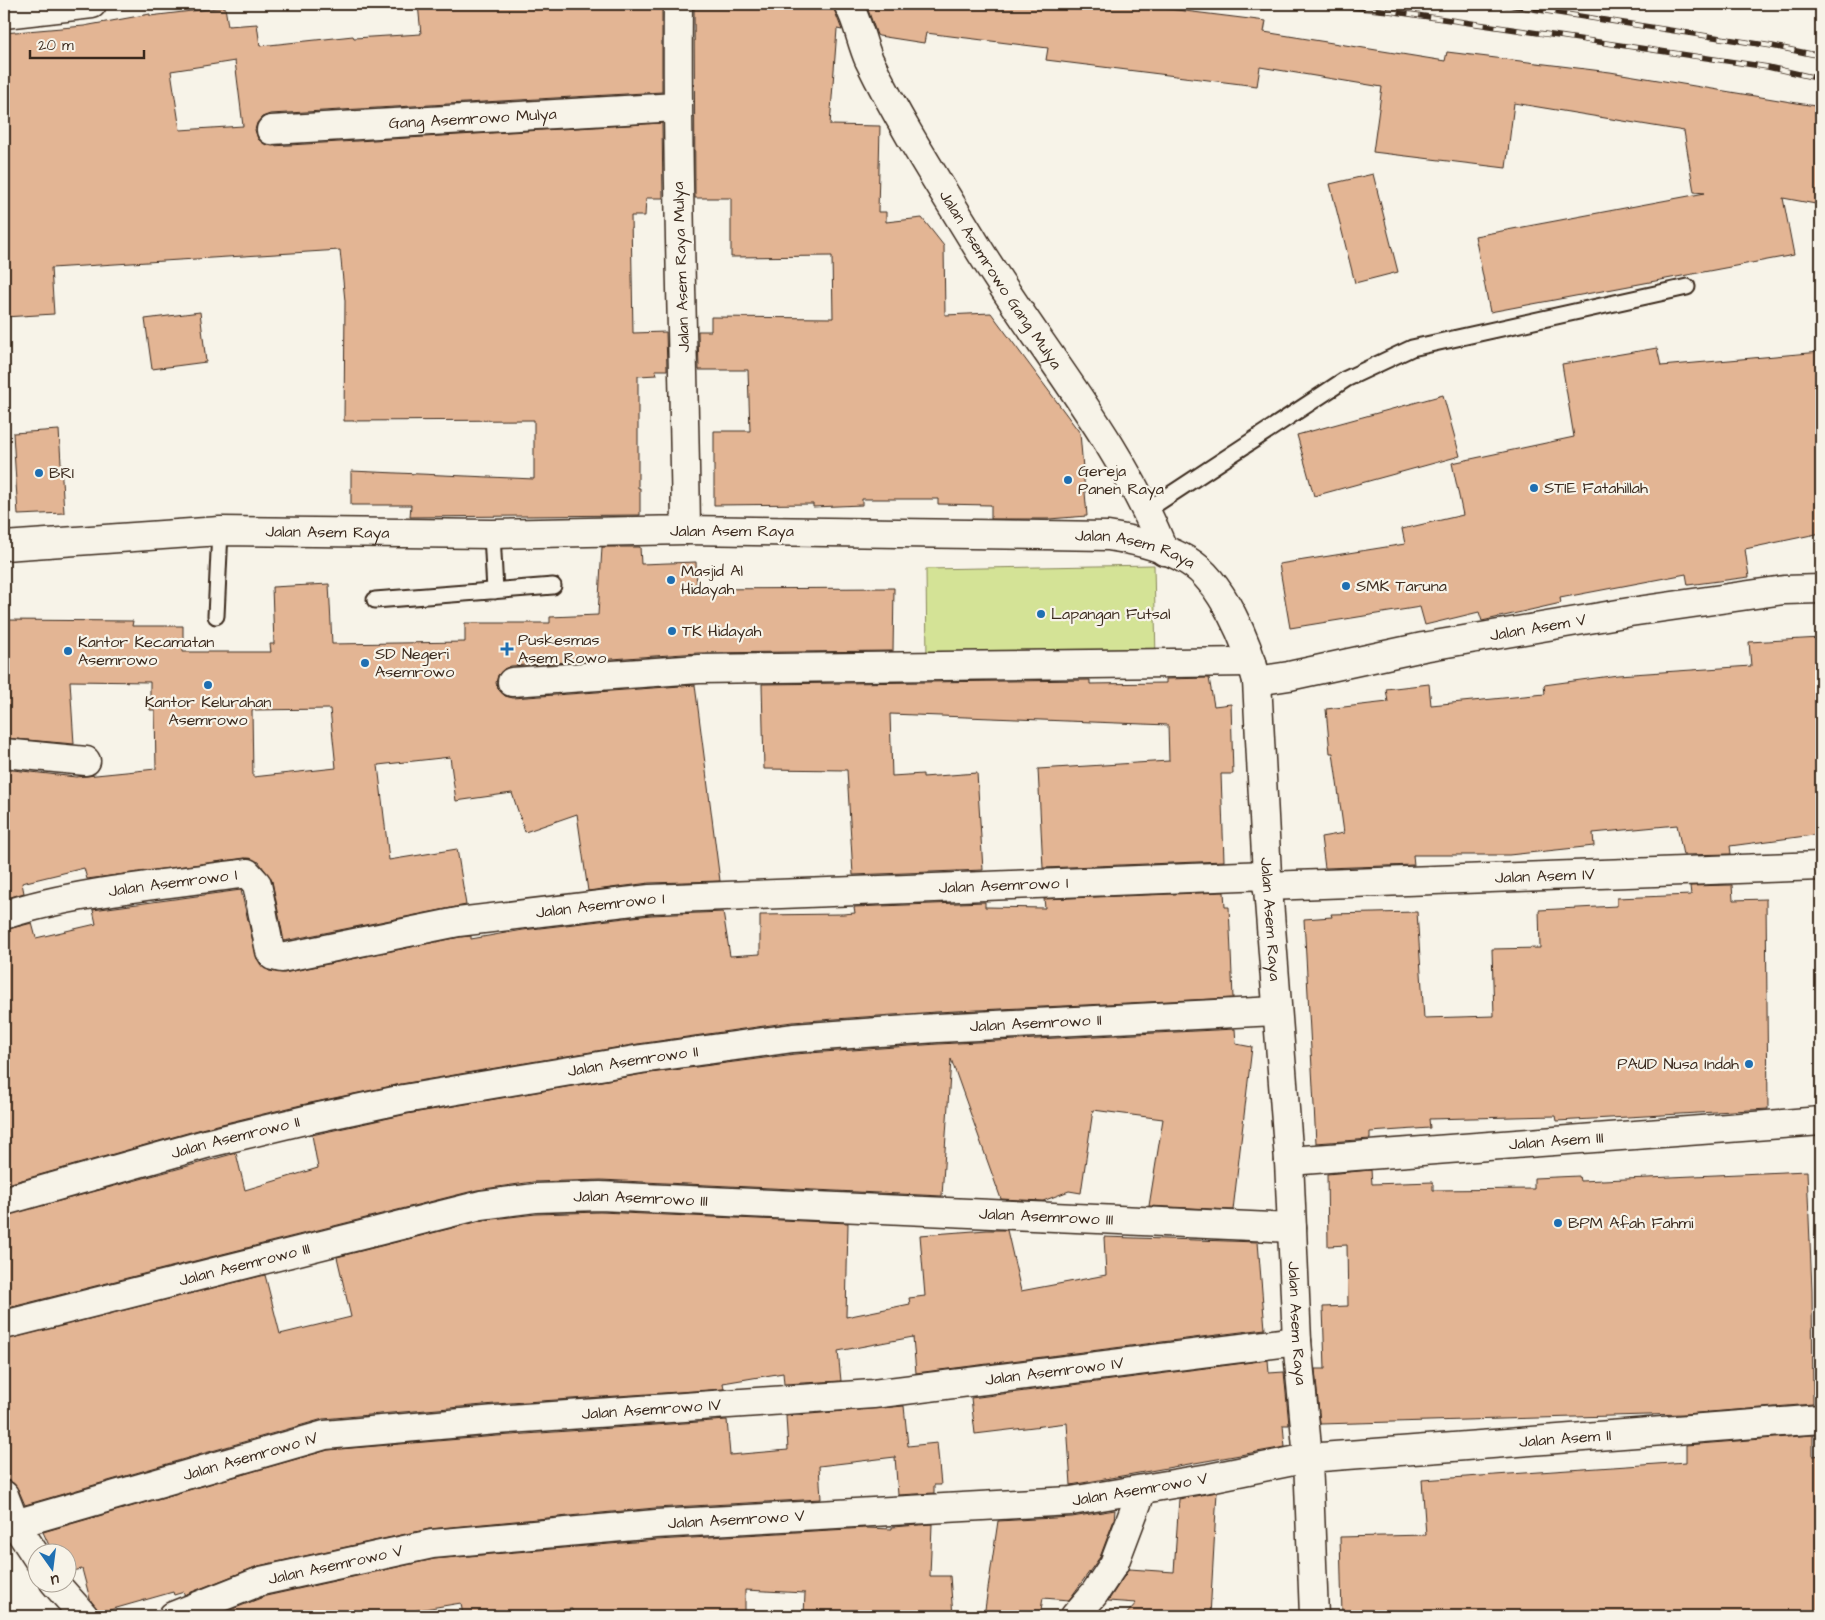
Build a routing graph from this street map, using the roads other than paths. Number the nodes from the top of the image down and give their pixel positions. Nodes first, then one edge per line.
1 (92, 4) edge
2 (678, 4) edge
3 (848, 4) edge
4 (4, 14) edge
5 (677, 107) junction
6 (271, 130) dead end
7 (1687, 287) dead end
8 (1147, 510) junction
9 (686, 530) junction
10 (220, 531) junction
11 (492, 534) junction
12 (4, 546) edge
13 (1164, 551) junction
14 (553, 586) dead end
15 (1821, 589) edge
16 (495, 591) junction
17 (375, 600) dead end
18 (216, 616) dead end
19 (1255, 671) junction
20 (512, 682) dead end
21 (4, 753) edge
22 (86, 761) dead end
23 (1821, 866) edge
24 (1267, 880) junction
25 (4, 914) edge
26 (1276, 1011) junction
27 (1821, 1121) edge
28 (1289, 1161) junction
29 (4, 1201) edge
30 (1292, 1228) junction
31 (4, 1325) edge
32 (1297, 1341) junction
33 (1821, 1419) edge
34 (1308, 1458) junction
35 (1142, 1490) junction
36 (4, 1495) edge
37 (15, 1524) junction
38 (28, 1544) edge
39 (63, 1592) edge
40 (84, 1616) edge
41 (174, 1616) edge
42 (1075, 1616) edge
43 (1314, 1616) edge

1 - 4 street
2 - 5 street, Jalan Asem Raya Mulya
3 - 8 street, Jalan Asemrowo Gang Mulya
5 - 6 street, Gang Asemrowo Mulya
5 - 9 street, Jalan Asem Raya Mulya
7 - 8 lane
8 - 13 street, Jalan Asemrowo Gang Mulya
9 - 11 street, Jalan Asem Raya
9 - 13 street, Jalan Asem Raya
10 - 11 street, Jalan Asem Raya
10 - 12 street, Jalan Asem Raya
10 - 18 lane
11 - 16 lane
13 - 19 street, Jalan Asem Raya
14 - 16 lane
15 - 19 street, Jalan Asem V
16 - 17 lane
19 - 20 street, Jalan Asem V
19 - 24 street, Jalan Asem Raya
21 - 22 street
23 - 24 street, Jalan Asem IV
24 - 25 street, Jalan Asemrowo I
24 - 26 street, Jalan Asem Raya
26 - 28 street, Jalan Asem Raya
26 - 29 street, Jalan Asemrowo II
27 - 28 street, Jalan Asem III
28 - 30 street, Jalan Asem Raya
30 - 31 street, Jalan Asemrowo III
30 - 32 street, Jalan Asem Raya
32 - 34 street, Jalan Asem Raya
32 - 37 street, Jalan Asemrowo IV
33 - 34 street, Jalan Asem II
34 - 35 street, Jalan Asemrowo V
34 - 43 street, Jalan Asem Raya
35 - 41 street, Jalan Asemrowo V
35 - 42 street
36 - 37 street
37 - 38 street
39 - 40 street

